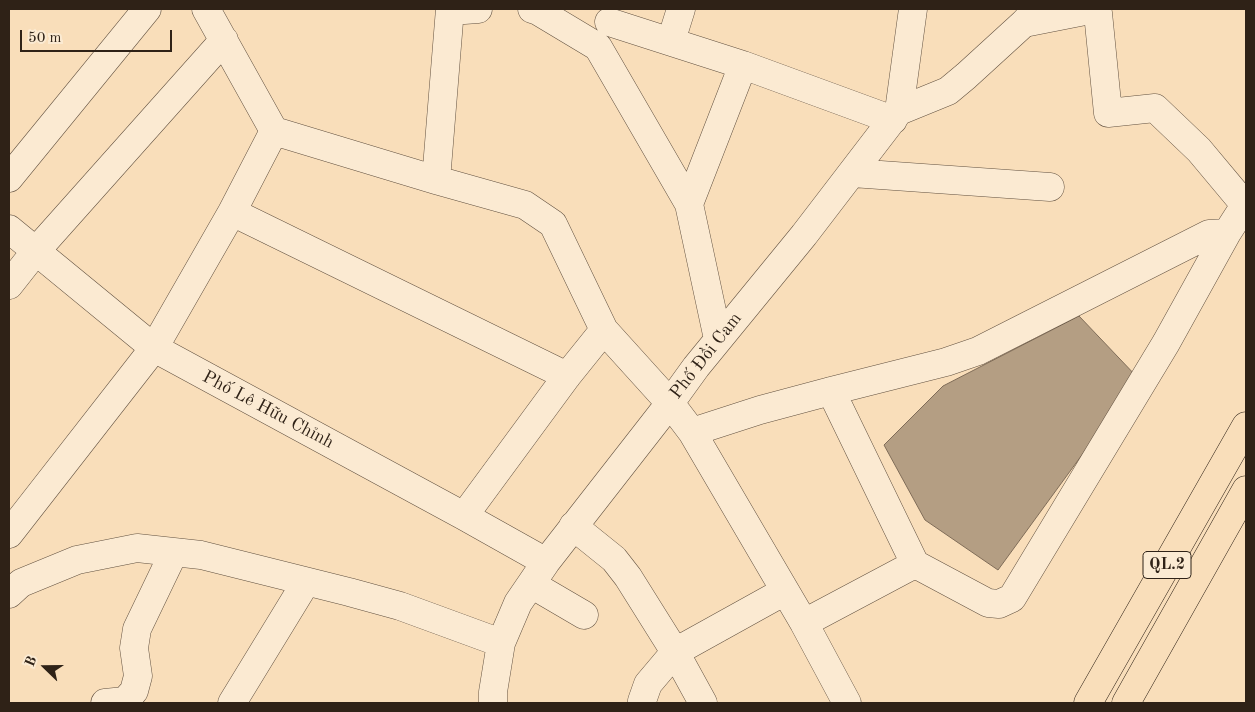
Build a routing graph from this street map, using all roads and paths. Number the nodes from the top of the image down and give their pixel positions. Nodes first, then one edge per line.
1 (147, 9) edge
2 (206, 9) edge
3 (478, 9) edge
4 (532, 9) edge
5 (681, 9) edge
6 (913, 9) edge
7 (450, 10) edge
8 (611, 15) edge
9 (1030, 16) edge
10 (224, 40) junction
11 (671, 42) junction
12 (598, 47) junction
13 (743, 65) junction
14 (896, 115) junction
15 (274, 131) junction
16 (852, 173) junction
17 (9, 178) edge
18 (436, 180) junction
19 (1050, 187) dead end
20 (689, 204) junction
21 (1246, 205) edge
22 (232, 212) junction
23 (9, 230) edge
24 (1227, 233) junction
25 (35, 252) junction
26 (9, 285) edge
27 (604, 330) junction
28 (718, 339) junction
29 (154, 348) junction
30 (567, 376) junction
31 (831, 391) junction
32 (670, 403) junction
33 (1246, 426) edge
34 (692, 432) junction
35 (1246, 490) edge
36 (464, 516) junction
37 (573, 526) junction
38 (9, 534) edge
39 (174, 552) junction
40 (916, 564) junction
41 (1163, 571) junction
42 (538, 573) junction
43 (306, 582) junction
44 (1191, 587) junction
45 (785, 591) junction
46 (9, 594) edge
47 (584, 615) dead end
48 (804, 623) junction
49 (501, 643) junction
50 (675, 652) junction
51 (105, 703) edge
52 (232, 703) edge
53 (492, 703) edge
54 (642, 703) edge
55 (703, 703) edge
56 (847, 703) edge
57 (1088, 703) edge
58 (1126, 703) edge

1 - 17 street
2 - 10 street
3 - 7 street
4 - 12 street
5 - 11 street
6 - 14 street, Phố Đồi Cam
7 - 18 street
8 - 11 street
8 - 12 street
9 - 14 street
9 - 21 street
10 - 15 street
10 - 25 street
11 - 13 street
12 - 20 street
13 - 14 street
13 - 20 street
14 - 16 street, Phố Đồi Cam
15 - 18 street
15 - 22 street
16 - 19 street
16 - 28 street, Phố Đồi Cam
18 - 27 street
20 - 28 street
21 - 24 street
22 - 29 street
22 - 30 street
23 - 25 street, Phố Lê Hữu Chỉnh
24 - 31 street
24 - 40 street
25 - 26 street
25 - 29 street, Phố Lê Hữu Chỉnh
27 - 30 street
27 - 32 street
28 - 32 street, Phố Đồi Cam
29 - 36 street, Phố Lê Hữu Chỉnh
29 - 38 street
30 - 36 street
31 - 34 street
31 - 40 street
32 - 34 street
32 - 37 street, Phố Đồi Cam
33 - 41 main road, QL.2
34 - 45 street
35 - 44 main road, QL.2
36 - 42 street, Phố Lê Hữu Chỉnh
37 - 42 street, Phố Đồi Cam
37 - 50 street
39 - 43 street
39 - 46 street
39 - 51 street
40 - 48 street
41 - 44 main road
41 - 57 main road, QL.2
42 - 47 street, Phố Lê Hữu Chỉnh
42 - 49 street, Phố Đồi Cam
43 - 49 street
43 - 52 street
44 - 58 main road, QL.2
45 - 48 street
45 - 50 street
48 - 56 street
49 - 53 street, Phố Đồi Cam
50 - 54 street
50 - 55 street

